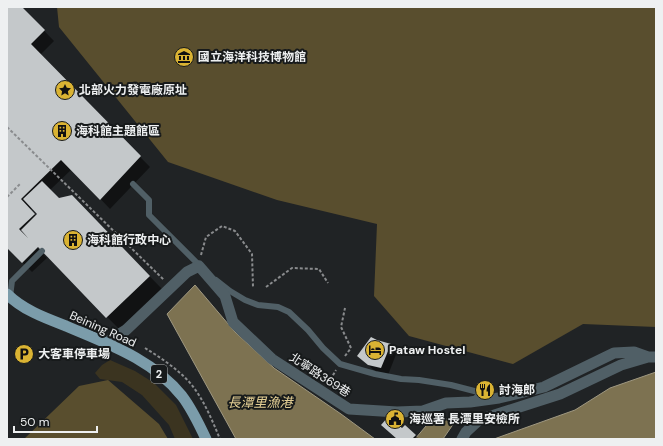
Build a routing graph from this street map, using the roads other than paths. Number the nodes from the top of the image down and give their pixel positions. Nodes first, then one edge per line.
1 (133, 184) dead end
2 (42, 251) dead end
3 (199, 266) junction
4 (9, 296) edge
5 (107, 342) junction
6 (652, 357) edge
7 (470, 402) junction
8 (206, 439) edge
9 (462, 439) edge

1 - 3 lane
2 - 4 lane
3 - 5 street
3 - 7 street, 北寧路369巷
3 - 7 lane
4 - 5 main road, Beining Road / 2
5 - 8 main road, Beining Road / 2
6 - 7 street, 北寧路369巷
6 - 9 street

